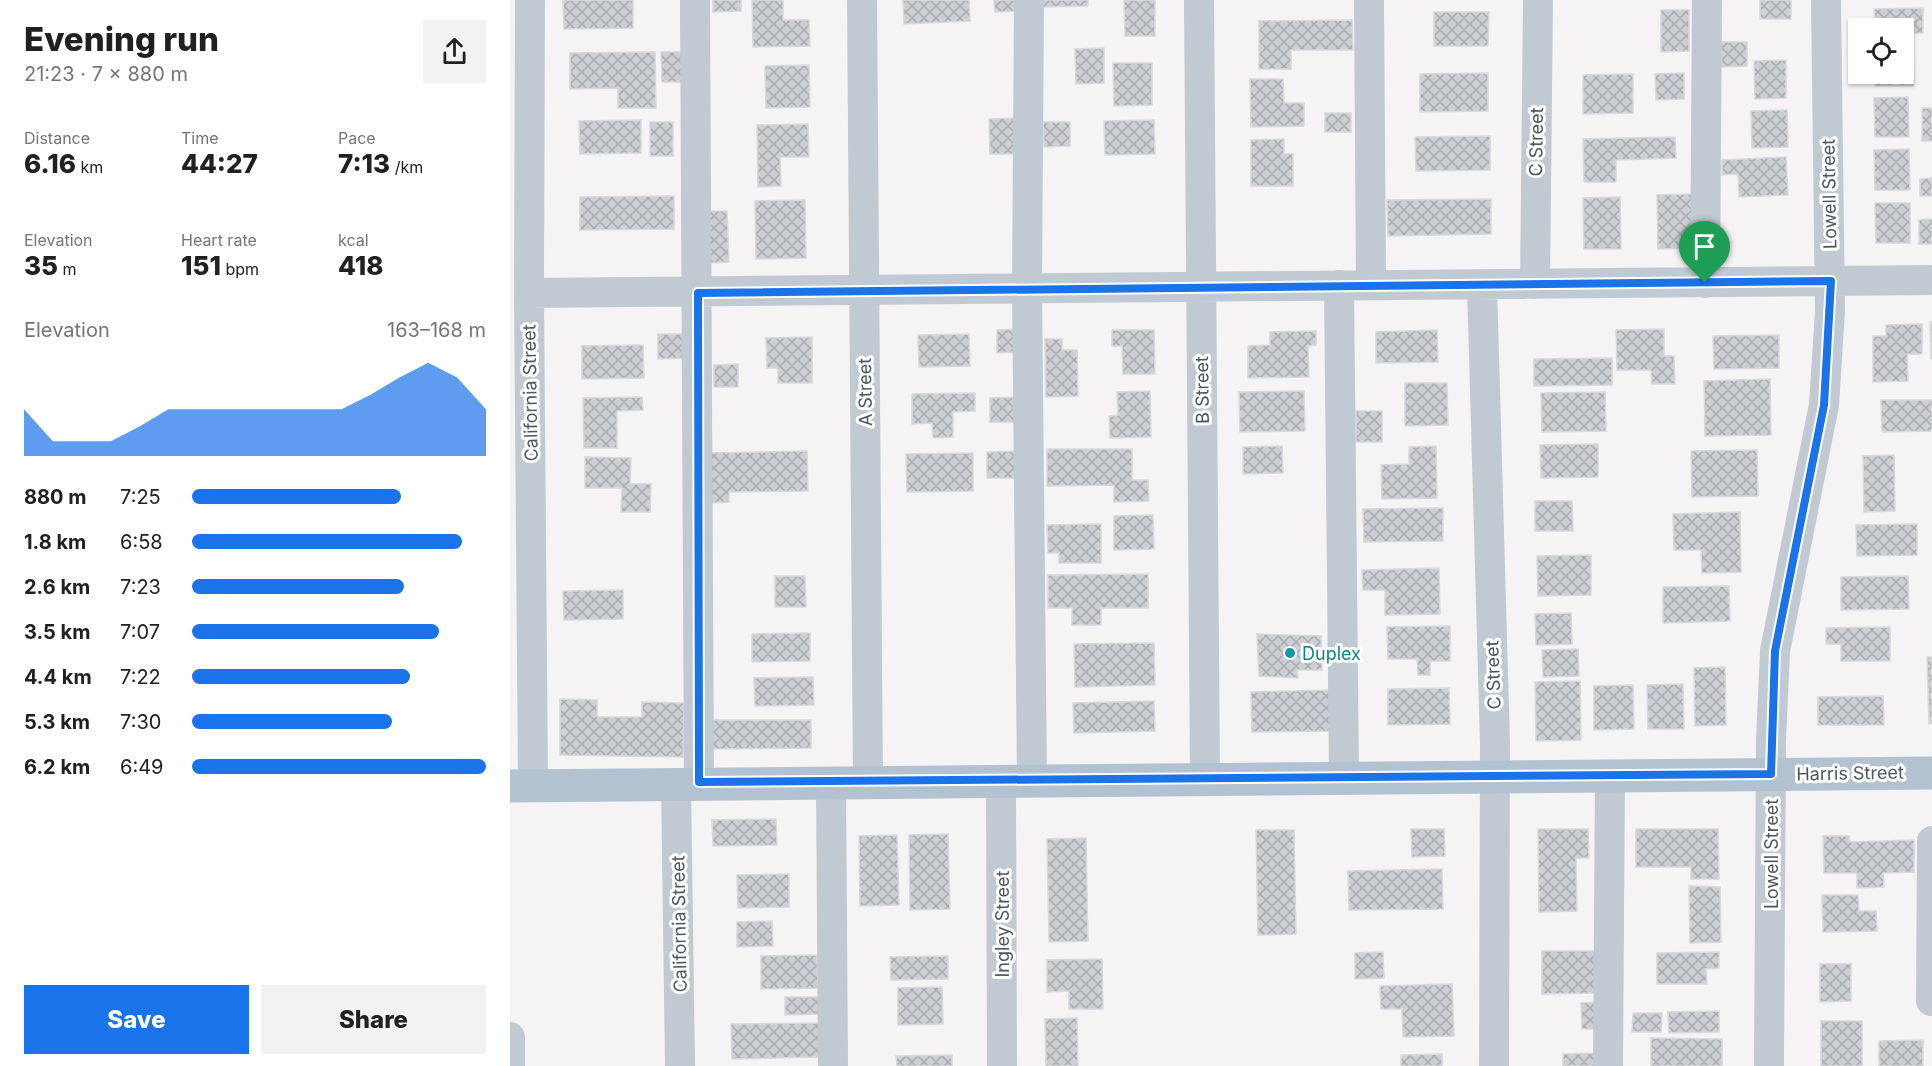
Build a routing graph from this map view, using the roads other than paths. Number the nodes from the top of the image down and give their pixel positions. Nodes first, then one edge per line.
1 (530, 0) edge
2 (695, 0) edge
3 (862, 0) edge
4 (1029, 0) edge
5 (1199, 0) edge
6 (1369, 0) edge
7 (1538, 0) edge
8 (1707, 0) edge
9 (1826, 0) edge
10 (521, 93) edge
11 (1932, 280) edge
12 (1831, 281) junction
13 (1705, 283) junction
14 (1534, 284) junction
15 (1339, 285) junction
16 (1371, 285) junction
17 (1482, 285) junction
18 (1201, 287) junction
19 (1027, 289) junction
20 (864, 291) junction
21 (529, 293) junction
22 (698, 293) junction
23 (1932, 773) edge
24 (1771, 774) junction
25 (1610, 775) junction
26 (1495, 777) junction
27 (1344, 778) junction
28 (1205, 780) junction
29 (1016, 782) junction
30 (1932, 782) edge
31 (688, 783) junction
32 (831, 783) junction
33 (868, 783) junction
34 (522, 786) edge
35 (1932, 841) edge
36 (1931, 1001) edge
37 (510, 1037) edge
38 (510, 1066) edge
39 (681, 1066) edge
40 (833, 1066) edge
41 (1002, 1066) edge
42 (1494, 1066) edge
43 (1608, 1066) edge
44 (1770, 1066) edge

1 - 10 street, California Street
2 - 22 street, California Street
3 - 20 street, A Street
4 - 19 street, Ingley Street
5 - 18 street, B Street
6 - 16 street
7 - 14 street, C Street
8 - 13 street
9 - 12 street, Lowell Street
10 - 21 street, California Street
11 - 12 street
12 - 13 street
12 - 24 street, Lowell Street
13 - 14 street
14 - 17 street
15 - 16 street
15 - 18 street
15 - 27 street
16 - 17 street
17 - 26 street, C Street
18 - 19 street
18 - 28 street, B Street
19 - 20 street
19 - 29 street, Ingley Street
20 - 22 street
20 - 33 street, A Street
21 - 22 street
21 - 34 street, California Street
22 - 31 street, California Street
23 - 24 main road, Harris Street
23 - 30 street
24 - 25 main road, Harris Street
24 - 44 street, Lowell Street
25 - 26 main road, Harris Street
25 - 43 street
26 - 27 main road, Harris Street
26 - 42 street, C Street
27 - 28 main road, Harris Street
28 - 29 main road, Harris Street
29 - 33 main road, Harris Street
29 - 41 street, Ingley Street
31 - 32 main road, Harris Street
31 - 34 main road, Harris Street
31 - 39 street, California Street
32 - 33 main road, Harris Street
32 - 40 street
35 - 36 street
37 - 38 street

